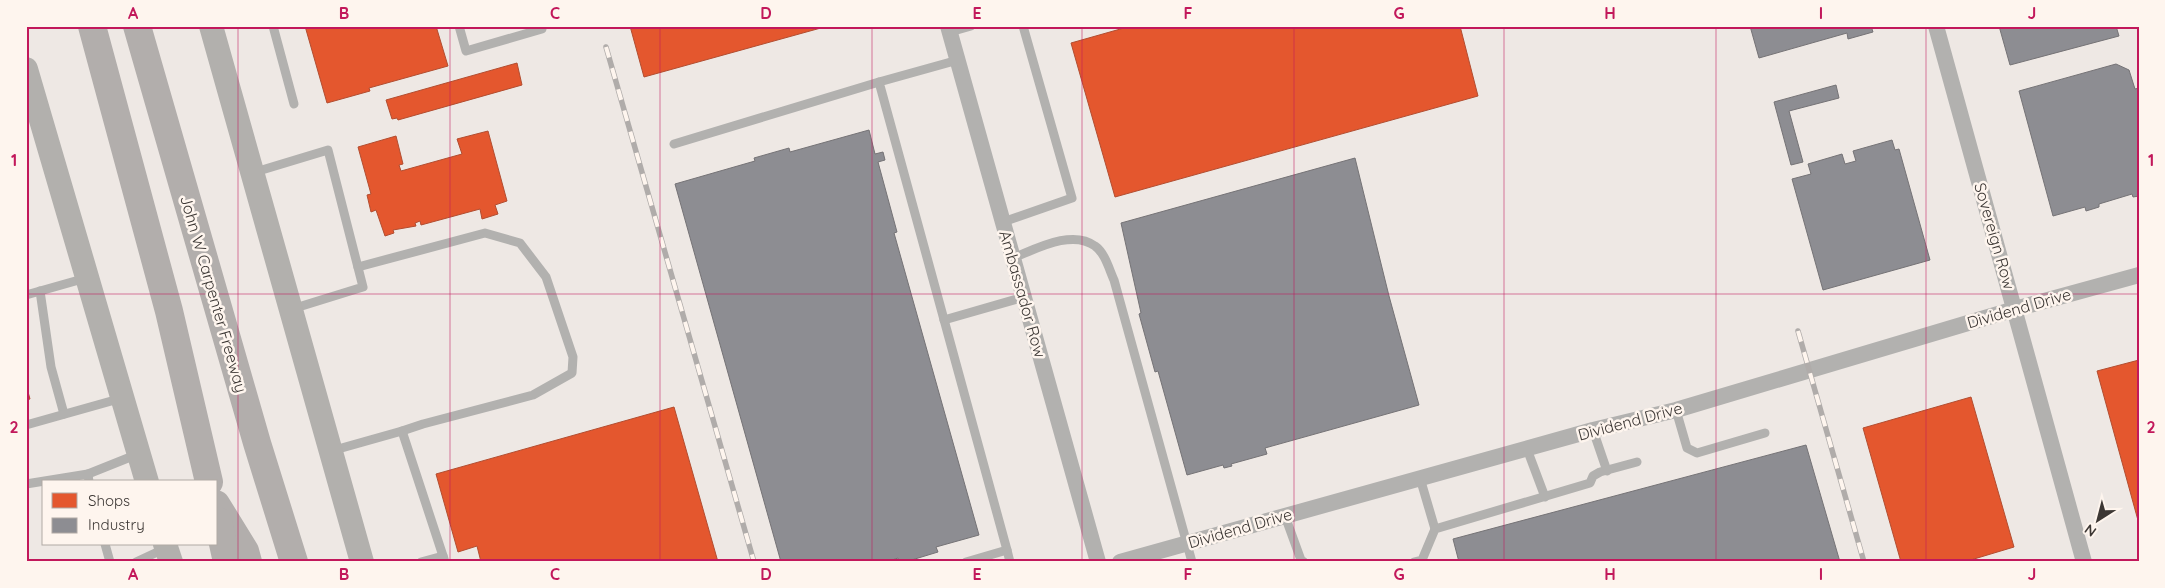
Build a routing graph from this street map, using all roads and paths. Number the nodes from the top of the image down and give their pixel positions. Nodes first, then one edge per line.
1 (92, 26) edge
2 (137, 26) edge
3 (211, 26) edge
4 (273, 26) edge
5 (459, 26) edge
6 (541, 26) edge
7 (971, 26) edge
8 (1023, 26) edge
9 (1936, 26) edge
10 (949, 29) edge
11 (958, 60) junction
12 (26, 69) edge
13 (879, 82) junction
14 (294, 104) dead end
15 (674, 144) dead end
16 (252, 173) junction
17 (1003, 222) junction
18 (1013, 258) junction
19 (358, 267) junction
20 (2139, 275) edge
21 (87, 278) junction
22 (40, 291) junction
23 (26, 295) edge
24 (1024, 297) junction
25 (2015, 309) junction
26 (291, 310) junction
27 (944, 320) junction
28 (122, 398) junction
29 (1676, 410) junction
30 (64, 414) junction
31 (26, 425) edge
32 (1593, 430) junction
33 (402, 431) junction
34 (1765, 433) dead end
35 (257, 443) junction
36 (1527, 449) junction
37 (331, 451) junction
38 (139, 454) junction
39 (1637, 462) dead end
40 (1607, 470) junction
41 (89, 478) edge
42 (1420, 478) junction
43 (68, 480) edge
44 (146, 480) edge
45 (209, 480) edge
46 (42, 482) edge
47 (26, 484) edge
48 (1545, 497) junction
49 (218, 507) edge
50 (1285, 516) junction
51 (218, 521) edge
52 (1435, 529) junction
53 (1186, 543) junction
54 (106, 546) edge
55 (1006, 550) junction
56 (168, 551) edge
57 (444, 559) edge
58 (110, 562) edge
59 (136, 562) edge
60 (227, 562) edge
61 (248, 562) edge
62 (276, 562) edge
63 (294, 562) edge
64 (362, 562) edge
65 (421, 562) edge
66 (966, 562) edge
67 (1010, 562) edge
68 (1098, 562) edge
69 (1120, 562) edge
70 (1192, 562) edge
71 (1304, 562) edge
72 (1414, 562) edge
73 (2084, 562) edge

1 - 45 highway
2 - 35 highway, John W Carpenter Freeway
3 - 16 main road
4 - 14 lane
5 - 6 lane
7 - 10 lane
8 - 17 lane
9 - 25 street, Sovereign Row
10 - 11 street, Ambassador Row
11 - 13 lane
11 - 17 street, Ambassador Row
12 - 21 main road
13 - 15 lane
13 - 27 lane
16 - 19 lane
16 - 26 main road
17 - 18 street, Ambassador Row
18 - 24 street, Ambassador Row
18 - 53 lane
19 - 26 lane
19 - 33 lane
20 - 25 street, Dividend Drive
21 - 22 lane
21 - 28 main road
22 - 23 lane
22 - 30 lane
24 - 27 lane
24 - 68 street, Ambassador Row
25 - 29 street, Dividend Drive
25 - 73 street, Sovereign Row
26 - 37 main road
27 - 55 lane
28 - 30 lane
28 - 38 main road
29 - 32 street, Dividend Drive
29 - 34 lane
30 - 31 lane
32 - 36 street, Dividend Drive
32 - 40 lane
33 - 37 lane
33 - 57 lane
35 - 62 highway
35 - 63 highway, John W Carpenter Freeway
36 - 42 street, Dividend Drive
36 - 48 lane
37 - 64 main road
38 - 41 lane
38 - 44 main road
39 - 40 lane
40 - 48 lane
41 - 43 lane
42 - 50 street, Dividend Drive
42 - 52 lane
46 - 47 lane
48 - 52 lane
49 - 61 highway
50 - 53 street, Dividend Drive
50 - 71 lane
51 - 60 highway
52 - 72 lane
53 - 69 street, Dividend Drive
53 - 70 lane
54 - 58 lane
55 - 66 lane
55 - 67 lane
56 - 59 lane
57 - 65 lane

